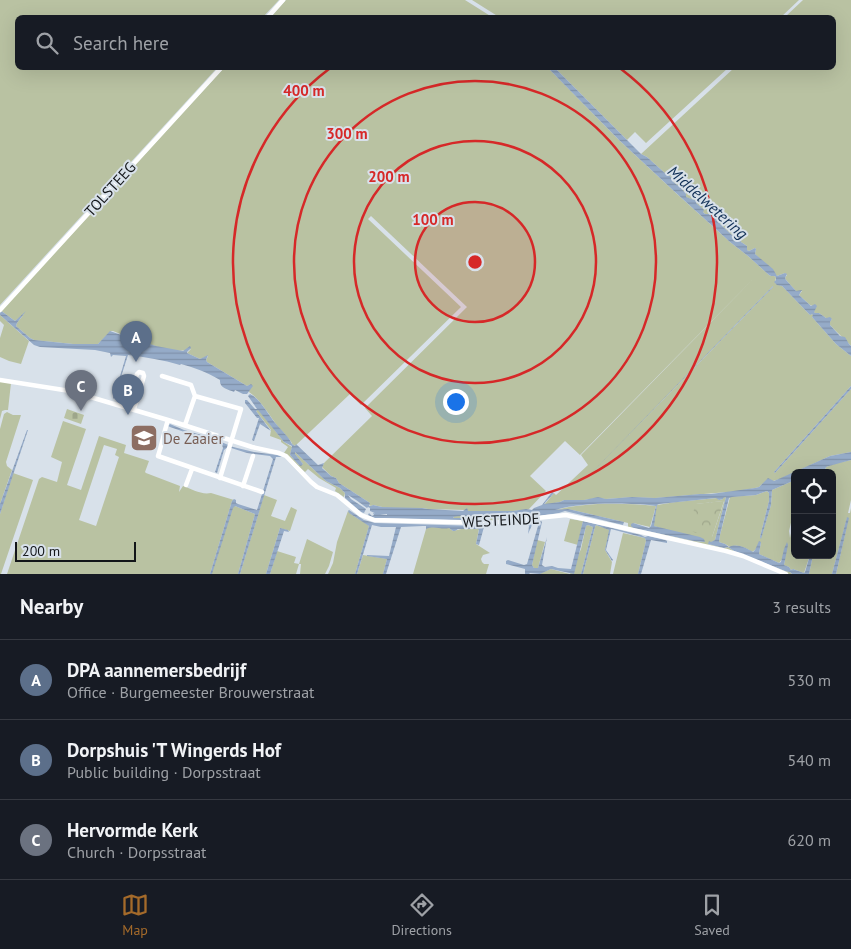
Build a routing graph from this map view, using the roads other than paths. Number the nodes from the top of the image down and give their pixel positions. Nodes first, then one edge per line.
1 (283, 0) edge
2 (270, 15) edge
3 (219, 70) edge
4 (1, 309) edge
5 (162, 376) dead end
6 (0, 380) edge
7 (195, 396) junction
8 (126, 408) junction
9 (134, 410) junction
10 (168, 420) junction
11 (185, 426) junction
12 (231, 445) junction
13 (253, 456) dead end
14 (192, 469) junction
15 (220, 478) junction
16 (186, 485) dead end
17 (243, 486) junction
18 (262, 492) dead end
19 (786, 574) edge

1 - 2 street
3 - 4 street, TOLSTEEG
5 - 7 street
6 - 8 street, WESTEINDE
7 - 11 street
7 - 12 street
8 - 9 street, WESTEINDE
8 - 9 street
9 - 10 street, WESTEINDE
10 - 11 street, WESTEINDE
10 - 14 street
11 - 12 street, WESTEINDE
12 - 15 street
12 - 19 street, WESTEINDE
13 - 17 street
14 - 15 street
14 - 16 street
15 - 17 street
17 - 18 street

